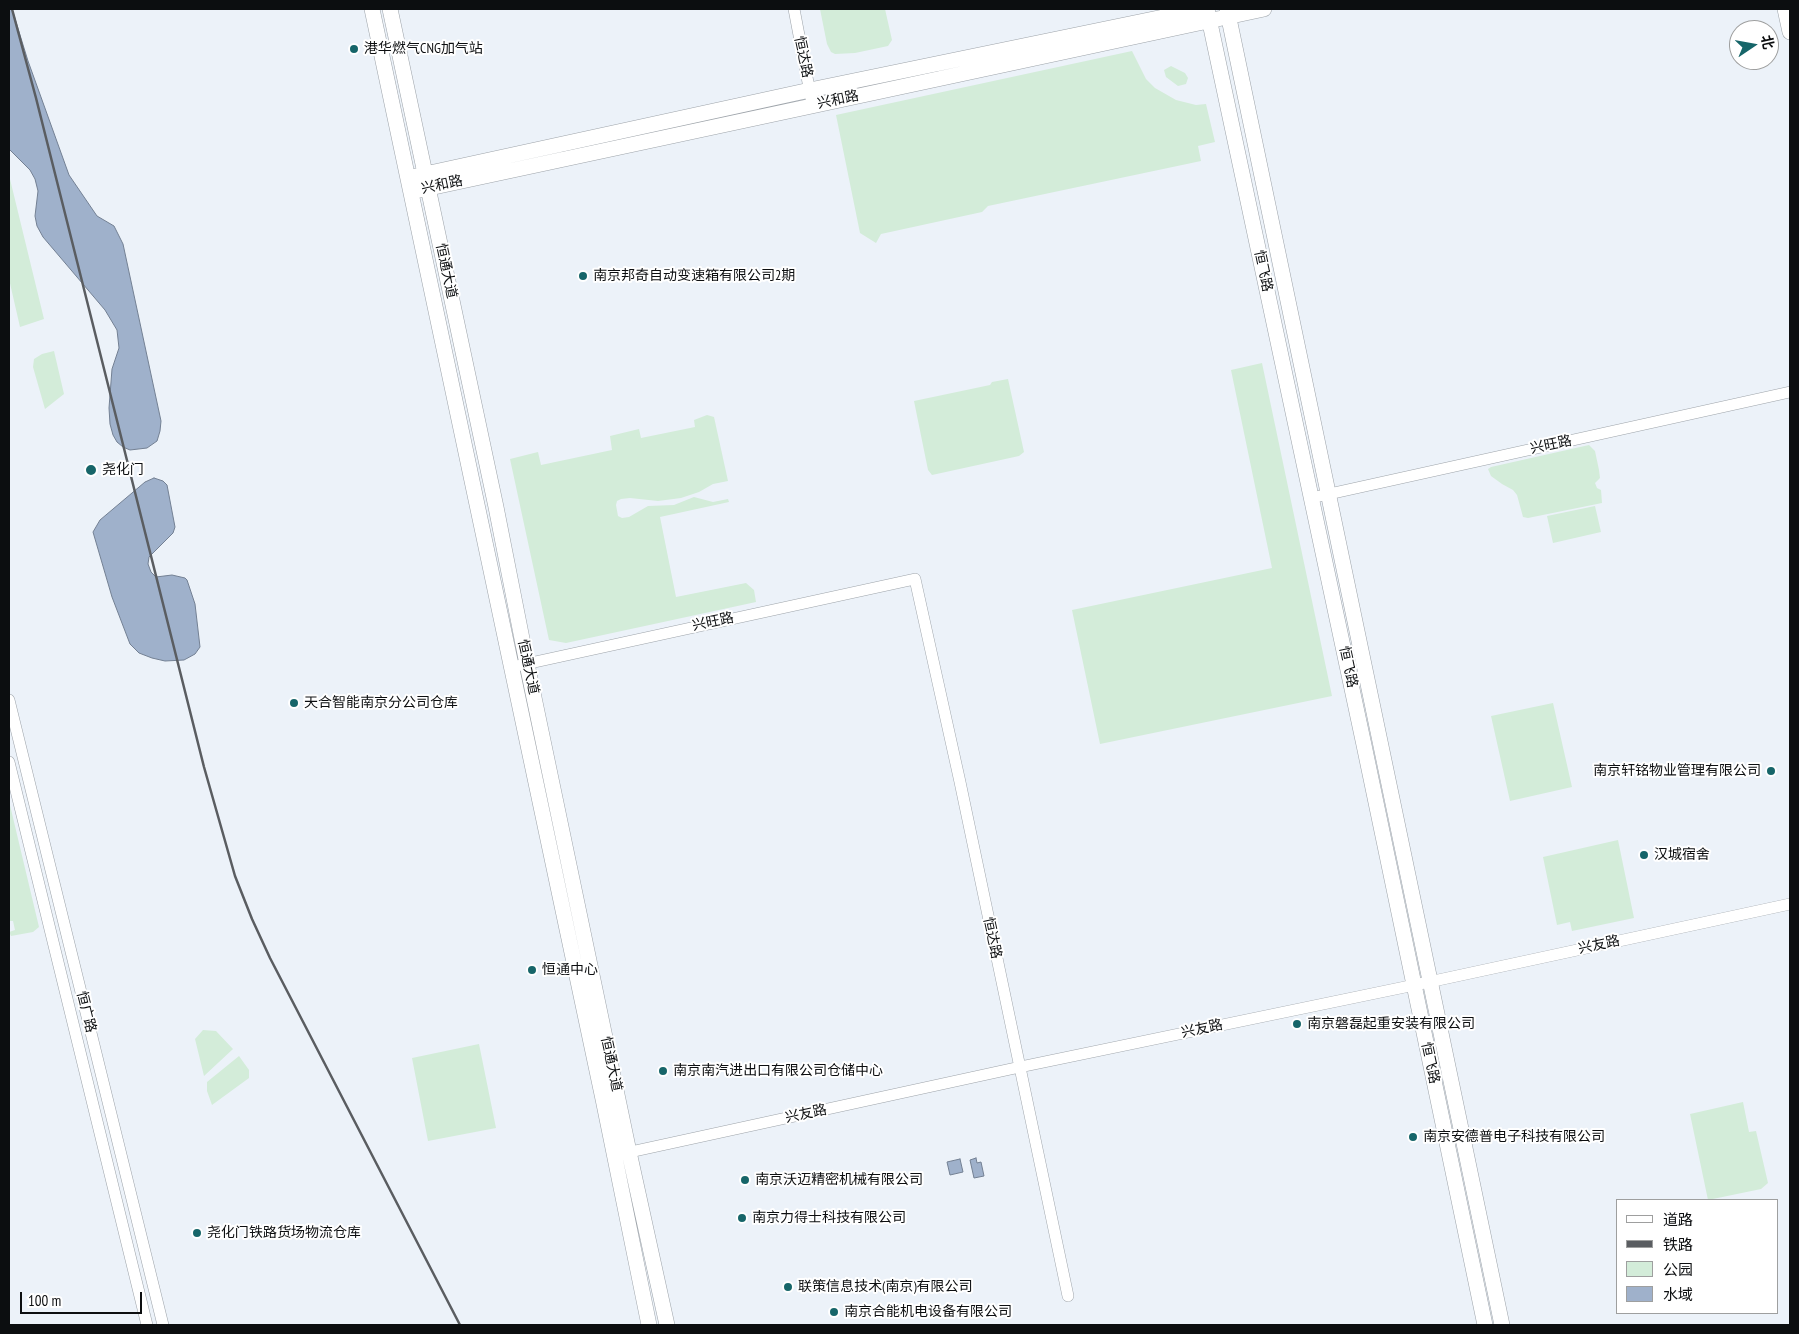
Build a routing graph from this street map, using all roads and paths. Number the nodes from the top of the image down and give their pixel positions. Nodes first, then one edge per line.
1 (372, 9) edge
2 (390, 9) edge
3 (794, 9) edge
4 (1264, 9) edge
5 (1785, 9) edge
6 (1206, 13) edge
7 (1227, 13) edge
8 (1790, 32) edge
9 (810, 90) junction
10 (812, 106) junction
11 (427, 181) junction
12 (410, 184) junction
13 (1790, 392) edge
14 (1328, 494) junction
15 (1311, 498) junction
16 (915, 579) joint
17 (527, 664) junction
18 (512, 667) junction
19 (9, 700) edge
20 (9, 762) edge
21 (1790, 904) edge
22 (1429, 982) junction
23 (1414, 985) junction
24 (1020, 1067) junction
25 (622, 1154) junction
26 (1068, 1296) dead end
27 (147, 1325) edge
28 (164, 1325) edge
29 (649, 1325) edge
30 (667, 1325) edge
31 (1485, 1325) edge
32 (1502, 1325) edge

1 - 12 main road, 恒通大道
2 - 11 main road, 恒通大道
3 - 9 street, 恒达路
4 - 7 main road, 兴和路
5 - 8 main road
6 - 7 main road, 兴和路
6 - 9 main road, 兴和路
6 - 10 main road, 兴和路
6 - 15 main road, 恒飞路
7 - 14 main road, 恒飞路
9 - 10 street, 恒达路
9 - 11 main road, 兴和路
10 - 11 main road, 兴和路
11 - 12 main road, 兴和路
11 - 17 main road, 恒通大道
12 - 18 main road, 恒通大道
13 - 14 street, 兴旺路
14 - 15 street, 兴旺路
14 - 22 main road, 恒飞路
15 - 23 main road, 恒飞路
16 - 17 street, 兴旺路
16 - 24 street, 恒达路
17 - 18 street, 兴旺路
17 - 25 main road, 恒通大道
18 - 25 main road, 恒通大道
19 - 28 street, 恒广路
20 - 27 street, 恒广路
21 - 22 street, 兴友路
22 - 23 street, 兴友路
22 - 32 main road, 恒飞路
23 - 24 street, 兴友路
23 - 31 main road, 恒飞路
24 - 25 street, 兴友路
24 - 26 street, 恒达路
25 - 29 main road, 恒通大道
25 - 30 main road, 恒通大道

